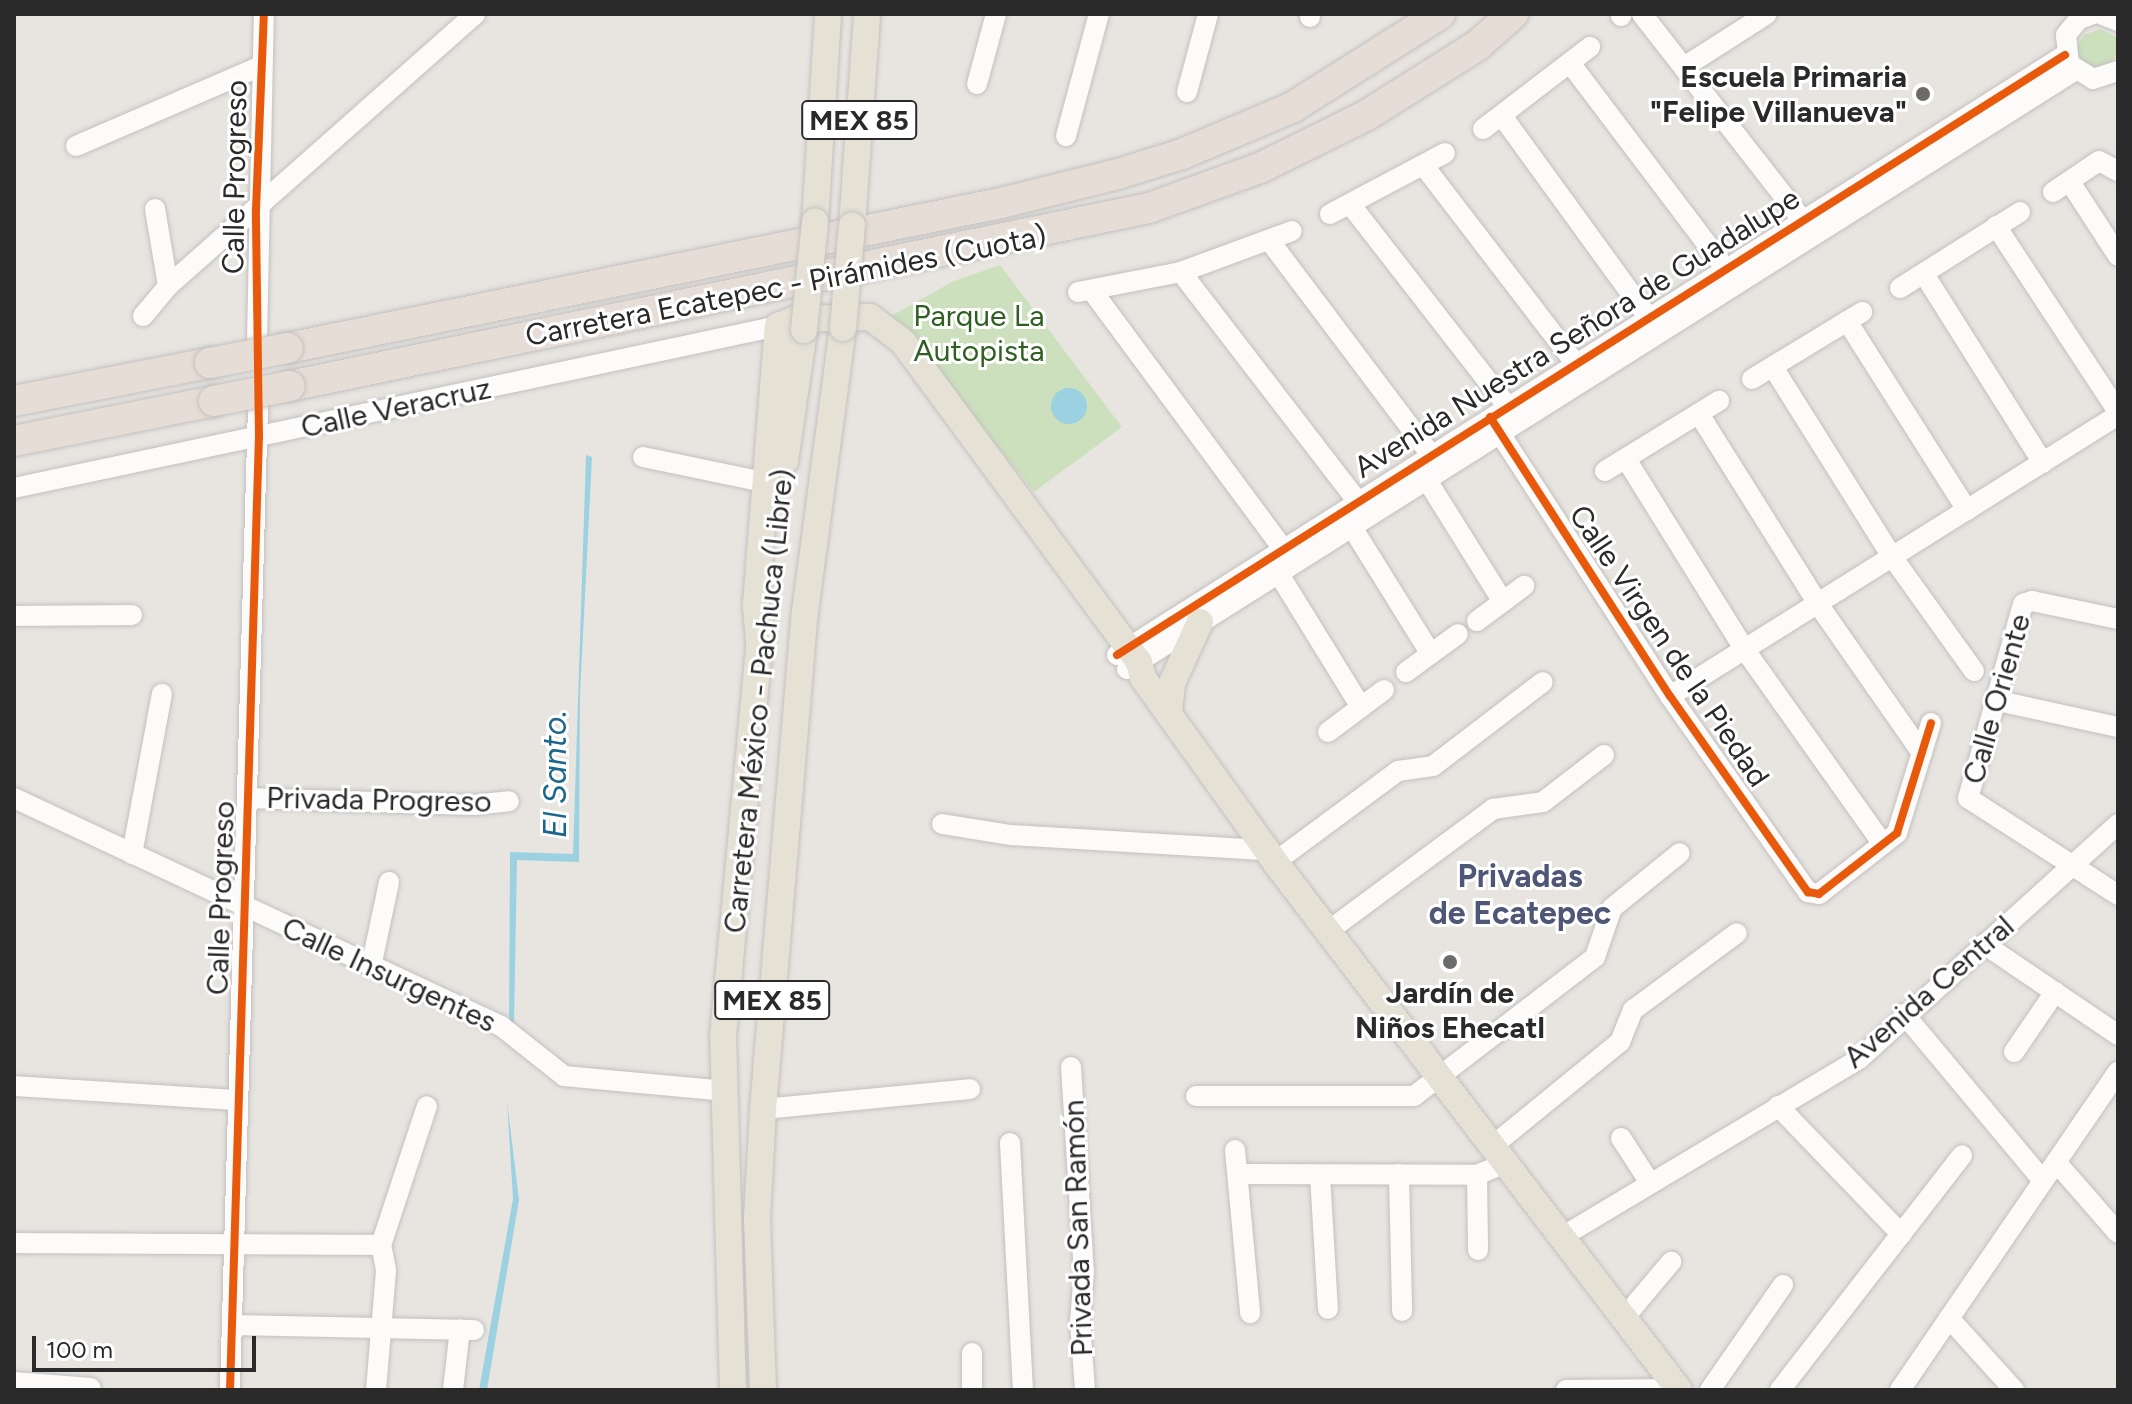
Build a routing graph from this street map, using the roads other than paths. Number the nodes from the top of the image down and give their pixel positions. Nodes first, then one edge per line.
1 (264, 14) edge
2 (475, 14) edge
3 (828, 14) edge
4 (867, 14) edge
5 (996, 14) edge
6 (1099, 14) edge
7 (1208, 14) edge
8 (1440, 14) edge
9 (1513, 14) edge
10 (1642, 14) edge
11 (1759, 16) edge
12 (2094, 16) edge
13 (1590, 47) dead end
14 (1570, 63) junction
15 (2070, 63) junction
16 (261, 66) junction
17 (1684, 67) junction
18 (2116, 74) edge
19 (977, 84) dead end
20 (1187, 92) dead end
21 (1502, 116) junction
22 (1483, 129) dead end
23 (1066, 136) dead end
24 (76, 146) dead end
25 (1445, 153) dead end
26 (1424, 166) junction
27 (2118, 171) edge
28 (1350, 204) junction
29 (155, 209) dead end
30 (256, 210) junction
31 (2020, 212) dead end
32 (1330, 214) dead end
33 (1803, 221) junction
34 (1996, 226) junction
35 (1292, 231) dead end
36 (1269, 240) junction
37 (2118, 256) edge
38 (1726, 269) junction
39 (1181, 272) junction
40 (1924, 274) junction
41 (168, 286) junction
42 (1900, 288) dead end
43 (143, 316) dead end
44 (1649, 318) junction
45 (879, 326) junction
46 (791, 328) junction
47 (257, 341) dead end
48 (1576, 364) junction
49 (1773, 367) junction
50 (1752, 379) dead end
51 (14, 401) edge
52 (1719, 401) dead end
53 (258, 407) dead end
54 (1699, 414) junction
55 (2118, 414) edge
56 (1499, 418) junction
57 (259, 437) junction
58 (14, 441) edge
59 (1430, 454) junction
60 (643, 457) dead end
61 (1626, 459) junction
62 (2043, 463) junction
63 (1605, 471) dead end
64 (1425, 477) junction
65 (768, 483) junction
66 (14, 488) edge
67 (1356, 499) junction
68 (1967, 510) junction
69 (1350, 524) junction
70 (1282, 547) junction
71 (1893, 558) junction
72 (1277, 571) junction
73 (1524, 586) dead end
74 (1503, 602) junction
75 (1818, 604) junction
76 (805, 612) junction
77 (132, 615) dead end
78 (14, 616) edge
79 (2118, 619) edge
80 (1477, 621) dead end
81 (1200, 622) junction
82 (1458, 634) dead end
83 (759, 642) junction
84 (1745, 650) junction
85 (1431, 654) junction
86 (1131, 662) junction
87 (1974, 671) dead end
88 (1406, 672) dead end
89 (1543, 682) dead end
90 (1384, 690) dead end
91 (162, 694) dead end
92 (1670, 696) junction
93 (1994, 700) junction
94 (1361, 707) junction
95 (1169, 712) junction
96 (1931, 723) dead end
97 (2118, 727) edge
98 (1328, 732) dead end
99 (1922, 753) junction
100 (1604, 755) dead end
101 (14, 798) edge
102 (249, 798) junction
103 (509, 801) dead end
104 (942, 824) dead end
105 (2118, 824) edge
106 (1883, 844) junction
107 (1680, 853) dead end
108 (132, 854) junction
109 (1271, 856) junction
110 (2075, 863) junction
111 (389, 882) dead end
112 (2118, 895) edge
113 (244, 908) junction
114 (1327, 932) junction
115 (1737, 933) dead end
116 (1984, 944) junction
117 (371, 967) junction
118 (2055, 992) junction
119 (1904, 1014) junction
120 (2118, 1035) edge
121 (2014, 1052) dead end
122 (1071, 1067) dead end
123 (2118, 1072) edge
124 (1436, 1077) junction
125 (14, 1086) edge
126 (970, 1089) dead end
127 (726, 1091) junction
128 (1196, 1097) dead end
129 (238, 1100) junction
130 (427, 1106) dead end
131 (1778, 1106) junction
132 (763, 1109) junction
133 (1621, 1138) dead end
134 (1010, 1143) dead end
135 (1235, 1150) dead end
136 (1962, 1155) dead end
137 (1496, 1156) junction
138 (2056, 1162) junction
139 (1238, 1174) junction
140 (1399, 1174) junction
141 (1320, 1175) junction
142 (1477, 1175) junction
143 (2043, 1181) junction
144 (1650, 1183) junction
145 (2118, 1233) edge
146 (1901, 1234) junction
147 (1560, 1238) junction
148 (14, 1243) edge
149 (234, 1245) junction
150 (381, 1245) junction
151 (1478, 1250) dead end
152 (1671, 1262) dead end
153 (1783, 1285) dead end
154 (1328, 1309) dead end
155 (1402, 1311) dead end
156 (1250, 1313) dead end
157 (1949, 1318) junction
158 (1623, 1319) junction
159 (232, 1325) junction
160 (382, 1327) junction
161 (972, 1353) dead end
162 (14, 1382) edge
163 (91, 1388) edge
164 (1678, 1389) edge
165 (230, 1390) edge
166 (376, 1390) edge
167 (453, 1390) edge
168 (733, 1390) edge
169 (763, 1390) edge
170 (972, 1390) edge
171 (1023, 1390) edge
172 (1085, 1390) edge
173 (1566, 1390) edge
174 (1710, 1390) edge
175 (1780, 1390) edge
176 (1900, 1390) edge
177 (2014, 1390) edge

1 - 16 street, Calle Progreso
2 - 30 street
3 - 46 main road, Carretera México - Pachuca (Libre) / MEX 85, bridge
4 - 76 main road, Carretera México - Pachuca (Libre) / MEX 85, bridge
5 - 19 street
6 - 23 street
7 - 20 street
8 - 51 highway, Carretera Ecatepec - Pirámides (Cuota), bridge
9 - 58 highway, Carretera Ecatepec - Pirámides (Cuota), bridge
10 - 17 street
11 - 17 street
12 - 15 street
13 - 14 street
14 - 21 street
14 - 38 street
15 - 18 street
15 - 33 street, Avenida Nuestra Señora de Guadalupe
15 - 56 street, Avenida Nuestra Señora de Guadalupe
16 - 24 street
16 - 30 street, Calle Progreso
17 - 33 street
21 - 22 street
21 - 44 street
25 - 26 street
26 - 28 street
26 - 48 street
27 - 37 street
28 - 32 street
28 - 56 street, Calle Virgen de la Piedad
29 - 41 street
30 - 41 street
30 - 47 street, Calle Progreso
31 - 34 street
33 - 38 street, Avenida Nuestra Señora de Guadalupe
34 - 40 street
34 - 55 street
35 - 36 street
36 - 39 street
36 - 59 street
38 - 44 street, Avenida Nuestra Señora de Guadalupe
39 - 67 street
39 - 70 street
40 - 42 street
40 - 62 street
41 - 43 street
44 - 48 street, Avenida Nuestra Señora de Guadalupe
45 - 46 main road
45 - 76 main road
45 - 86 main road
46 - 57 street, Calle Veracruz
46 - 65 main road
46 - 83 main road, Carretera México - Pachuca (Libre) / MEX 85
48 - 56 street, Avenida Nuestra Señora de Guadalupe
49 - 50 street
49 - 68 street
49 - 71 street
52 - 54 street
53 - 57 street, Calle Progreso
54 - 61 street
54 - 75 street
55 - 62 street
56 - 59 street, Avenida Nuestra Señora de Guadalupe
56 - 64 street, Avenida Nuestra Señora de Guadalupe
56 - 92 street, Calle Virgen de la Piedad
57 - 66 street, Calle Veracruz
57 - 102 street, Calle Progreso
59 - 67 street, Avenida Nuestra Señora de Guadalupe
60 - 65 street
61 - 63 street
61 - 84 street
62 - 68 street
64 - 69 street, Avenida Nuestra Señora de Guadalupe
64 - 74 street
65 - 83 main road
67 - 70 street, Avenida Nuestra Señora de Guadalupe
68 - 71 street
69 - 72 street, Avenida Nuestra Señora de Guadalupe
69 - 85 street
70 - 86 street, Avenida Nuestra Señora de Guadalupe
71 - 75 street
71 - 87 street
72 - 81 street, Avenida Nuestra Señora de Guadalupe
72 - 94 street
73 - 74 street
74 - 80 street
75 - 84 street
75 - 99 street
76 - 132 main road, Carretera México - Pachuca (Libre) / MEX 85
77 - 78 street
79 - 93 street, Calle Oriente
81 - 86 street, Avenida Nuestra Señora de Guadalupe
81 - 95 main road
82 - 85 street
83 - 127 main road, Carretera México - Pachuca (Libre) / MEX 85
84 - 92 street
84 - 106 street
85 - 88 street
86 - 95 main road
89 - 109 street
90 - 94 street
91 - 108 street
92 - 106 street, Calle Virgen de la Piedad
93 - 97 street
93 - 110 street, Calle Oriente
94 - 98 street
95 - 109 main road
96 - 99 street
99 - 106 street
100 - 114 street
101 - 108 street, Calle Insurgentes
102 - 103 street, Privada Progreso
102 - 113 street, Calle Progreso
104 - 109 street
105 - 110 street, Avenida Central
107 - 124 street
108 - 113 street, Calle Insurgentes
109 - 114 main road
110 - 112 street
110 - 116 street, Avenida Central
111 - 117 street
113 - 117 street, Calle Insurgentes
113 - 129 street, Calle Progreso
114 - 124 main road
115 - 137 street
116 - 118 street
116 - 119 street, Avenida Central
117 - 127 street, Calle Insurgentes
118 - 120 street
118 - 121 street
119 - 131 street, Avenida Central
119 - 143 street
122 - 172 street, Privada San Ramón
123 - 138 street
124 - 128 street
124 - 137 main road
125 - 129 street
126 - 132 street
127 - 168 main road, Carretera México - Pachuca (Libre) / MEX 85
129 - 149 street, Calle Progreso
130 - 150 street
131 - 144 street, Avenida Central
131 - 146 street
132 - 169 main road, Carretera México - Pachuca (Libre) / MEX 85
133 - 144 street
134 - 171 street
135 - 139 street
136 - 146 street
137 - 142 street
137 - 147 main road
138 - 143 street
138 - 145 street
139 - 141 street
139 - 156 street
140 - 141 street
140 - 142 street
140 - 155 street
141 - 154 street
142 - 151 street
143 - 157 street
144 - 147 street, Avenida Central
146 - 175 street
147 - 158 main road
148 - 149 street
149 - 150 street
149 - 159 street, Calle Progreso
150 - 160 street
152 - 158 street
153 - 174 street
157 - 176 street
157 - 177 street
158 - 164 main road
159 - 160 street
159 - 165 street, Calle Progreso
160 - 166 street
160 - 167 street
161 - 170 street
162 - 163 street
164 - 173 street

